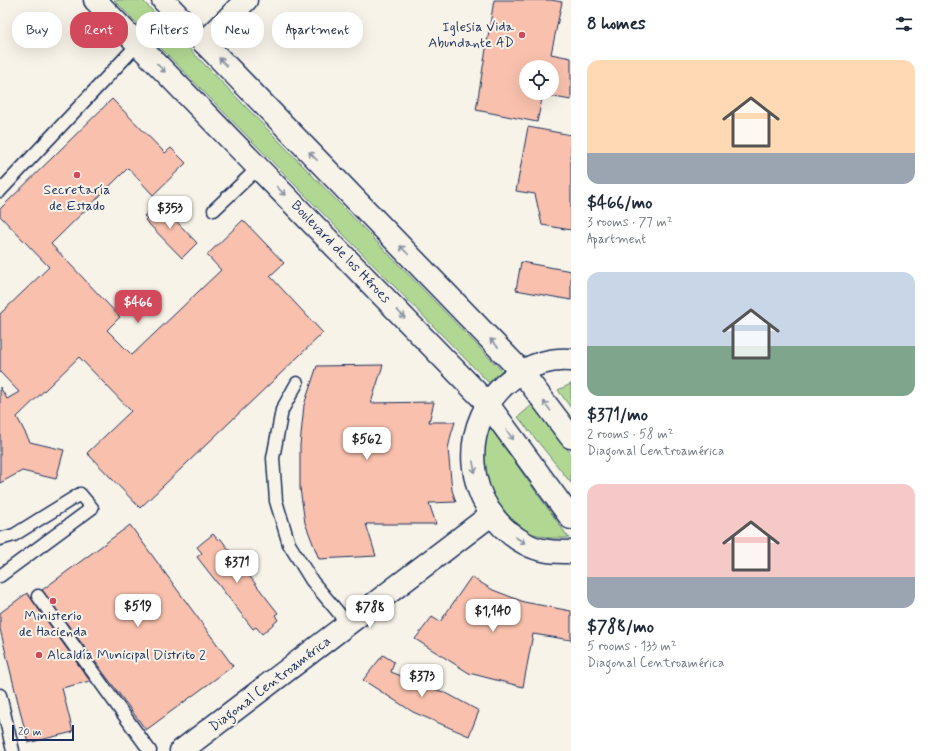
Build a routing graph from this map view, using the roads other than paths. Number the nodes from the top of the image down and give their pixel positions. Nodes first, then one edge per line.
1 (95, 0) edge
2 (163, 0) edge
3 (246, 0) edge
4 (136, 42) edge
5 (204, 43) junction
6 (136, 46) edge
7 (142, 48) edge
8 (258, 168) junction
9 (0, 191) edge
10 (214, 210) dead end
11 (570, 359) edge
12 (521, 371) junction
13 (297, 383) dead end
14 (487, 403) junction
15 (571, 437) edge
16 (492, 514) junction
17 (571, 518) edge
18 (0, 539) edge
19 (571, 552) edge
20 (0, 576) edge
21 (38, 596) dead end
22 (348, 624) junction
23 (0, 695) edge
24 (13, 751) edge
25 (150, 751) edge
26 (181, 751) edge

1 - 4 main road, Boulevard de los Héroes
2 - 5 main road
3 - 5 main road
12 -> 5 main road
6 - 9 lane
7 -> 8 main road, Boulevard de los Héroes
8 - 10 lane
8 -> 14 main road, Boulevard de los Héroes
11 - 12 main road
12 - 14 main road
15 -> 12 main road
13 - 22 lane
14 -> 16 main road
14 -> 17 main road, Boulevard de los Héroes
16 -> 19 main road
16 - 22 main road, Diagonal Centroamérica
18 - 20 lane
21 - 25 lane
22 - 26 main road, Diagonal Centroamérica
23 - 24 lane

